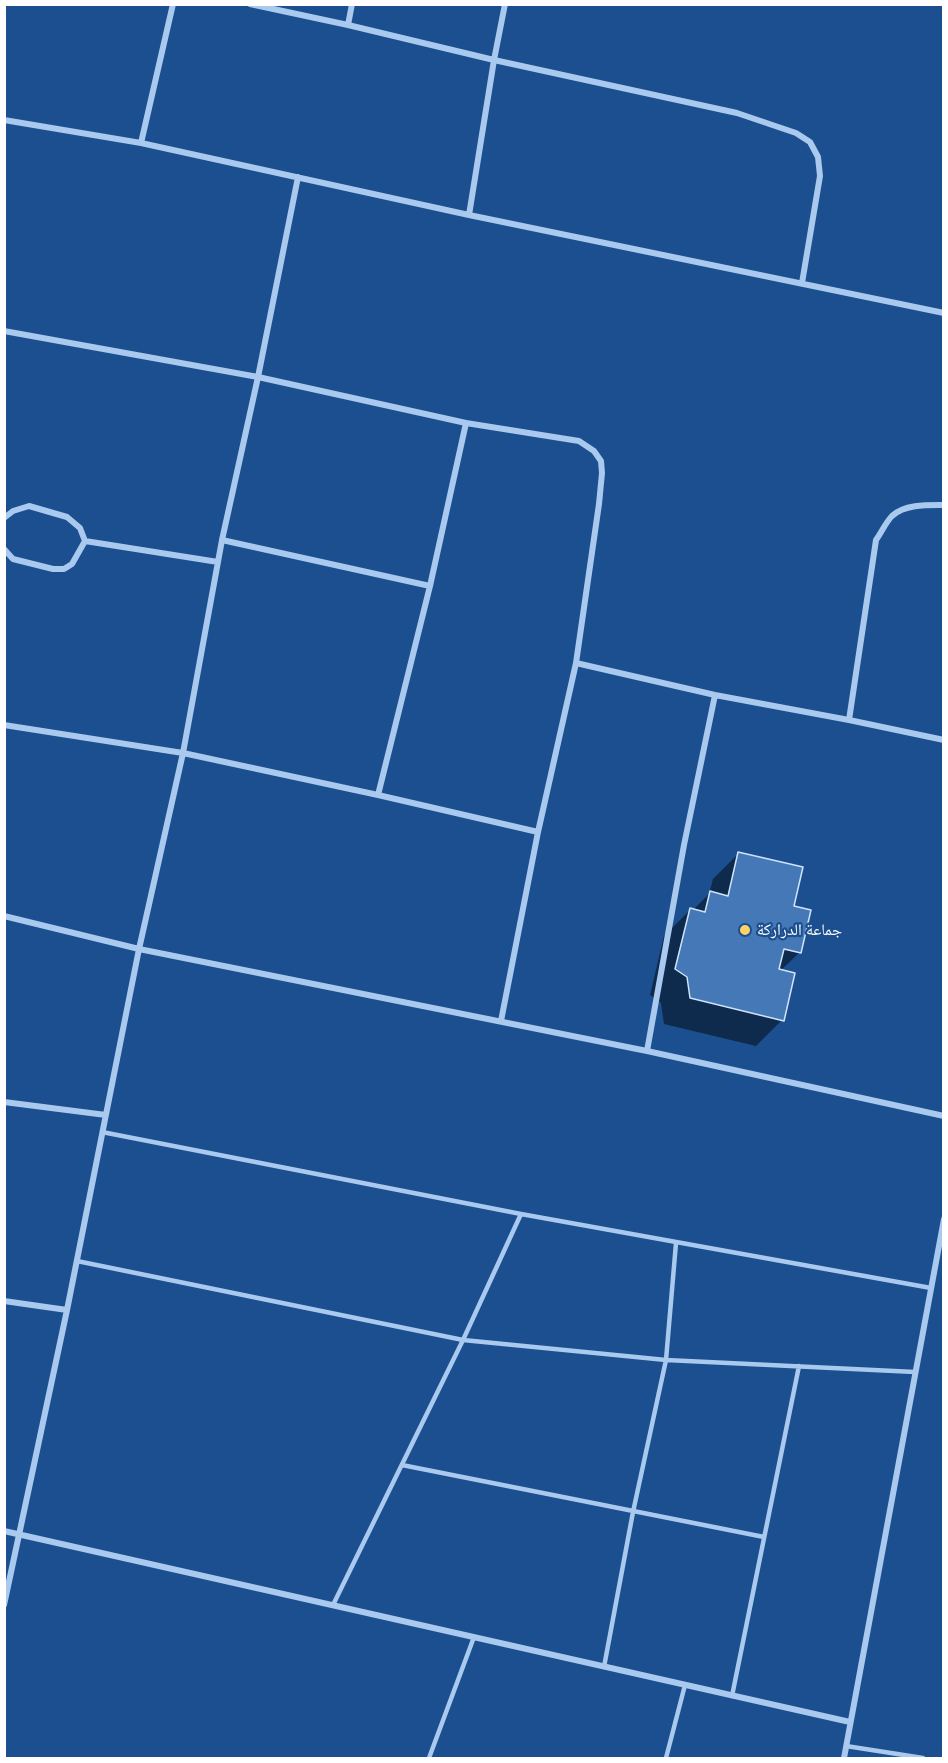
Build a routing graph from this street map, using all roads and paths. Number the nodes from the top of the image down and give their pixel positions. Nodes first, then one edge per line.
1 (174, 4) edge
2 (250, 4) edge
3 (352, 4) edge
4 (505, 4) edge
5 (348, 25) junction
6 (494, 60) junction
7 (4, 120) edge
8 (141, 143) junction
9 (298, 177) junction
10 (468, 215) junction
11 (802, 283) junction
12 (944, 313) edge
13 (4, 331) edge
14 (258, 377) junction
15 (466, 423) junction
16 (944, 506) edge
17 (4, 518) edge
18 (222, 540) junction
19 (86, 541) junction
20 (4, 549) edge
21 (218, 562) junction
22 (430, 586) junction
23 (576, 663) junction
24 (715, 695) junction
25 (849, 720) junction
26 (4, 724) edge
27 (944, 740) edge
28 (183, 753) junction
29 (378, 795) junction
30 (538, 832) junction
31 (4, 916) edge
32 (139, 949) junction
33 (501, 1021) junction
34 (647, 1051) junction
35 (4, 1102) edge
36 (106, 1115) junction
37 (944, 1116) edge
38 (102, 1132) junction
39 (521, 1214) junction
40 (944, 1219) edge
41 (676, 1243) junction
42 (77, 1261) junction
43 (931, 1288) junction
44 (4, 1301) edge
45 (67, 1310) junction
46 (463, 1340) junction
47 (666, 1360) junction
48 (798, 1366) junction
49 (915, 1372) junction
50 (402, 1465) junction
51 (633, 1512) junction
52 (4, 1531) edge
53 (19, 1534) junction
54 (764, 1537) junction
55 (4, 1605) edge
56 (333, 1605) junction
57 (474, 1637) junction
58 (604, 1667) junction
59 (685, 1685) junction
60 (732, 1696) junction
61 (850, 1722) junction
62 (846, 1746) junction
63 (429, 1758) edge
64 (666, 1758) edge
65 (844, 1758) edge
66 (923, 1758) edge

1 - 8 street
2 - 5 street
3 - 5 street
4 - 6 street
5 - 6 street
6 - 10 street
6 - 11 street
7 - 8 street
8 - 9 street
9 - 10 street
9 - 14 street
10 - 11 street
11 - 12 street
13 - 14 street
14 - 15 street
14 - 18 street
15 - 22 street
15 - 23 street
16 - 25 street
17 - 19 street
18 - 21 street
18 - 22 street
19 - 20 street
19 - 21 street
21 - 28 street
22 - 29 street
23 - 24 street
23 - 30 street
24 - 25 street
24 - 34 street
25 - 27 street
26 - 28 street
28 - 29 street
28 - 32 street
29 - 30 street
30 - 33 street
31 - 32 street
32 - 33 street
32 - 36 street
33 - 34 street
34 - 37 street
35 - 36 street
36 - 38 street
38 - 39 lane
38 - 42 street
39 - 41 lane
39 - 46 lane
40 - 43 street
41 - 43 lane
41 - 47 lane
42 - 45 street
42 - 46 lane
43 - 49 street
44 - 45 street
45 - 53 street
46 - 47 lane
46 - 50 lane
47 - 48 lane
47 - 51 lane
48 - 49 lane
48 - 54 lane
49 - 61 street
50 - 51 lane
50 - 56 lane
51 - 54 lane
51 - 58 lane
52 - 53 street
53 - 55 street
53 - 56 street
54 - 60 lane
56 - 57 street
57 - 58 street
57 - 63 lane
58 - 59 street
59 - 60 street
59 - 64 lane
60 - 61 street
61 - 62 street
62 - 65 street
62 - 66 lane

